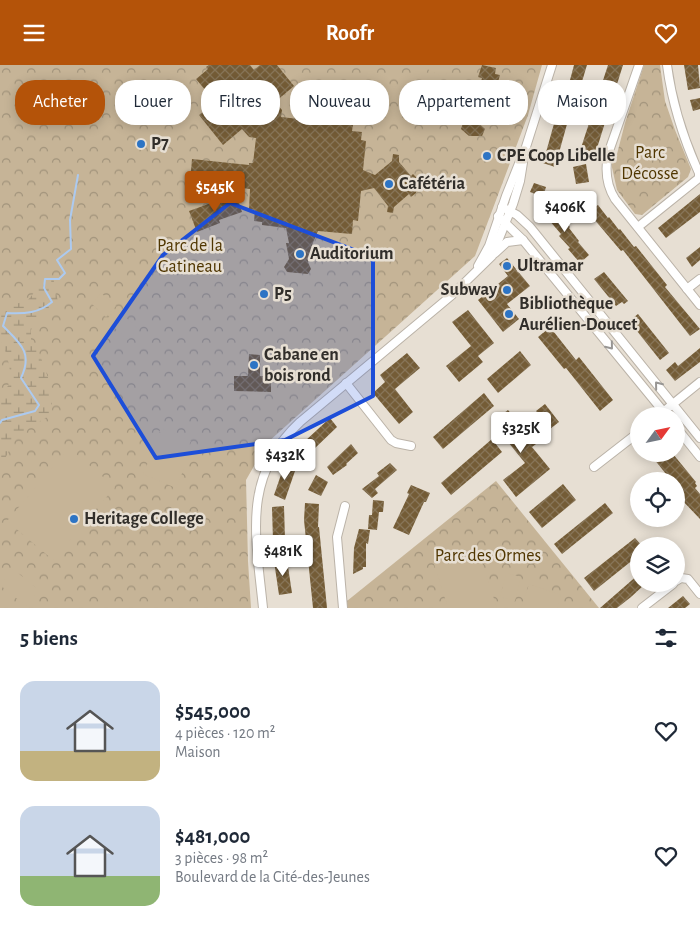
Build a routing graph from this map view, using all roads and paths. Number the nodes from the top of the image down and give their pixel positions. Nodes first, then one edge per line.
1 (552, 65) edge
2 (639, 65) edge
3 (667, 65) edge
4 (525, 150) junction
5 (502, 207) junction
6 (510, 211) junction
7 (498, 216) junction
8 (506, 222) junction
9 (638, 227) junction
10 (524, 240) junction
11 (492, 256) junction
12 (471, 277) junction
13 (700, 279) edge
14 (687, 289) junction
15 (700, 305) edge
16 (700, 382) edge
17 (346, 383) junction
18 (673, 404) junction
19 (657, 407) edge
20 (670, 407) edge
21 (630, 438) edge
22 (685, 438) edge
23 (700, 438) edge
24 (410, 446) dead end
25 (700, 457) edge
26 (594, 467) dead end
27 (345, 506) dead end
28 (685, 578) edge
29 (663, 592) edge
30 (700, 594) edge
31 (263, 608) edge
32 (343, 608) edge
33 (642, 608) edge

1 - 4 street
2 - 9 street
3 - 9 street
4 - 5 street
4 - 6 street
5 - 6 street
5 - 7 street
6 - 8 street
18 -> 6 street
7 - 8 street
7 - 12 street
8 - 10 street
8 - 11 street
9 - 14 street
10 - 11 street
10 -> 19 street
11 - 12 street
12 - 17 street
13 - 14 street
14 - 15 street
16 - 18 street
17 - 24 street
17 - 31 street
18 - 20 street
18 - 23 street
21 - 26 street
22 - 25 street
27 - 32 street
28 - 30 street
29 - 33 street

